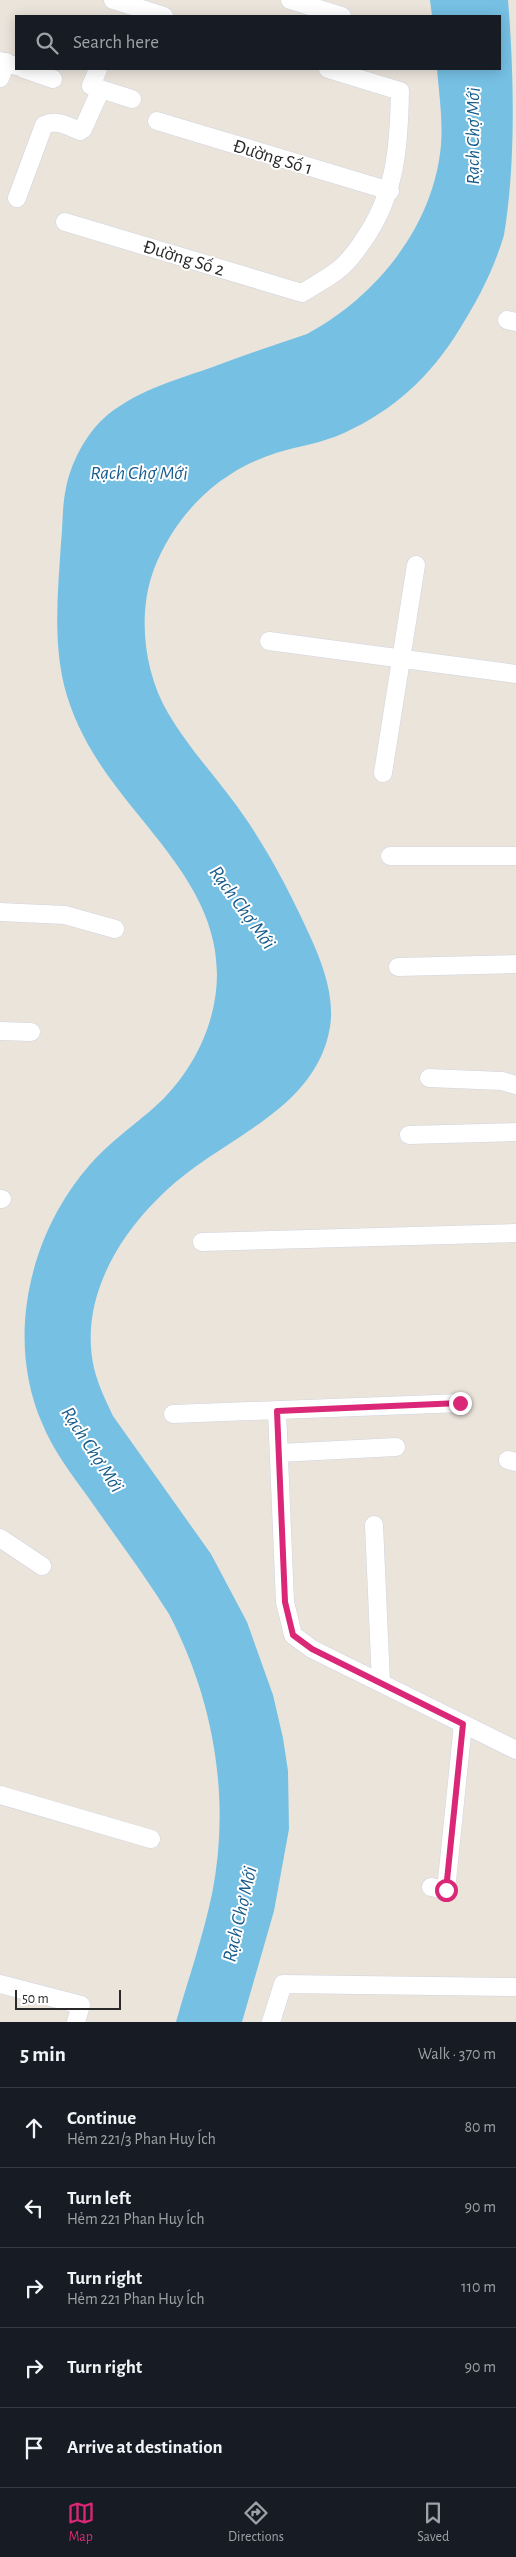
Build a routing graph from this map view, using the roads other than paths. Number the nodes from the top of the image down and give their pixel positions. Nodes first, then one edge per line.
1 (297, 1) edge
2 (120, 5) edge
3 (160, 15) edge
4 (339, 15) edge
5 (27, 70) edge
6 (98, 70) edge
7 (331, 70) edge
8 (53, 79) dead end
9 (101, 89) junction
10 (132, 99) dead end
11 (157, 122) dead end
12 (390, 191) junction
13 (17, 198) dead end
14 (65, 222) dead end
15 (416, 565) dead end
16 (269, 641) dead end
17 (401, 659) junction
18 (516, 674) edge
19 (383, 773) dead end
20 (390, 856) dead end
21 (516, 856) edge
22 (0, 912) edge
23 (116, 929) dead end
24 (516, 964) edge
25 (398, 967) dead end
26 (0, 1031) edge
27 (31, 1032) dead end
28 (429, 1078) dead end
29 (516, 1085) edge
30 (516, 1132) edge
31 (409, 1135) dead end
32 (516, 1233) edge
33 (202, 1242) dead end
34 (460, 1403) dead end
35 (277, 1411) junction
36 (173, 1414) dead end
37 (396, 1447) dead end
38 (279, 1453) junction
39 (374, 1526) dead end
40 (0, 1538) edge
41 (42, 1566) dead end
42 (381, 1683) junction
43 (463, 1724) junction
44 (516, 1750) edge
45 (0, 1795) edge
46 (151, 1840) dead end
47 (431, 1887) dead end
48 (0, 1984) edge
49 (516, 1988) edge
50 (76, 2022) edge
51 (272, 2022) edge

1 - 4 street
2 - 3 street
5 - 8 street
6 - 9 street
7 - 12 street
9 - 10 street
9 - 13 street
11 - 12 street, Đường Số 1
12 - 14 street, Đường Số 2
15 - 17 street
16 - 17 street
17 - 18 street
17 - 19 street
20 - 21 street
22 - 23 street
24 - 25 street
26 - 27 street
28 - 29 street
30 - 31 street
32 - 33 street
34 - 35 street
35 - 36 street
35 - 38 street
37 - 38 street
38 - 42 street
39 - 42 street
40 - 41 street
42 - 43 street
43 - 44 street
43 - 47 street
45 - 46 street
48 - 50 street
49 - 51 street

